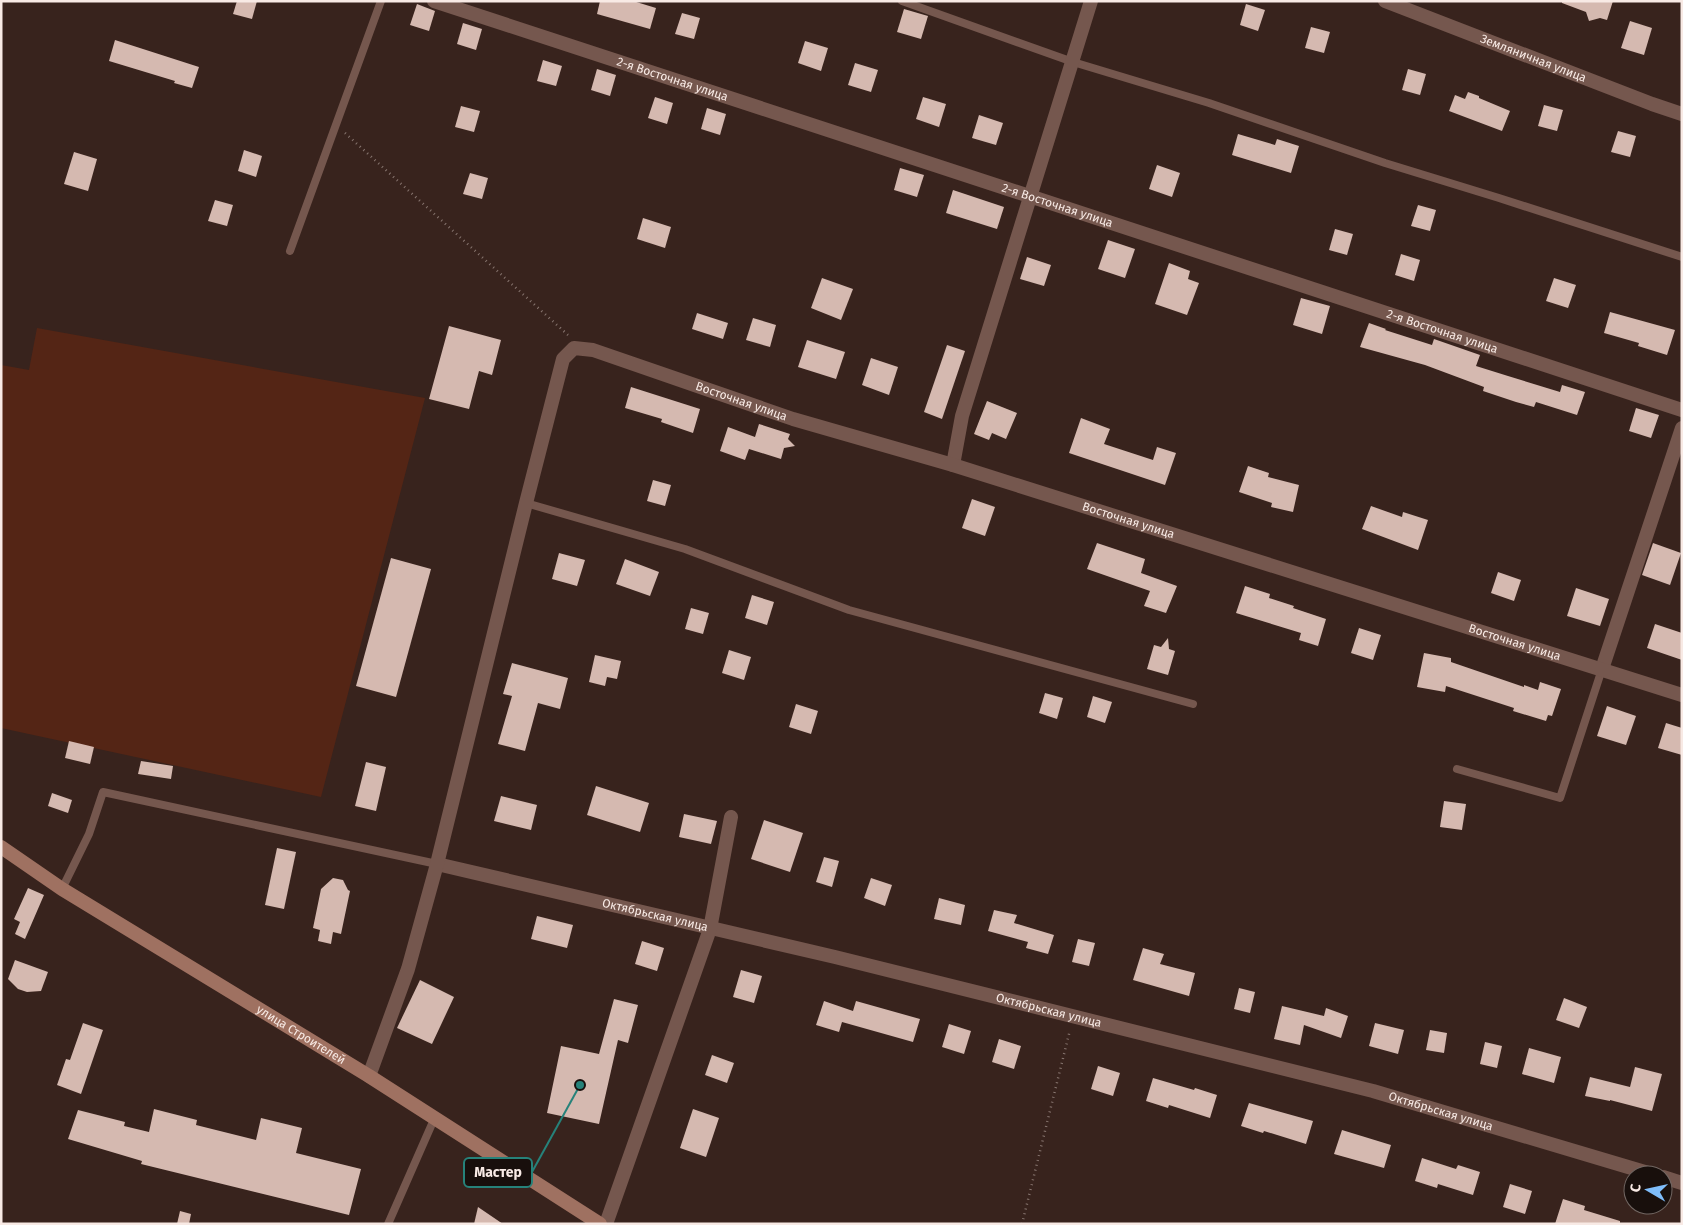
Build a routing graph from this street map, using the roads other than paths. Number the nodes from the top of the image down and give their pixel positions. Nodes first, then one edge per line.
1 (381, 1) edge
2 (434, 1) edge
3 (902, 1) edge
4 (1091, 1) edge
5 (1386, 1) edge
6 (1072, 62) junction
7 (1682, 114) edge
8 (1031, 197) junction
9 (290, 251) dead end
10 (1682, 258) edge
11 (1682, 410) edge
12 (1682, 428) edge
13 (953, 465) junction
14 (526, 503) junction
15 (1602, 669) junction
16 (1682, 695) edge
17 (1193, 704) dead end
18 (1457, 768) dead end
19 (731, 817) dead end
20 (1, 847) edge
21 (437, 864) junction
22 (62, 889) junction
23 (710, 929) junction
24 (369, 1076) junction
25 (435, 1117) junction
26 (1623, 1165) edge
27 (388, 1224) edge
28 (600, 1224) edge
29 (606, 1224) edge

1 - 9 lane
2 - 8 street, 2-я Восточная улица
3 - 6 lane
4 - 6 street
5 - 7 street, Земляничная улица
6 - 8 street
6 - 10 lane
8 - 11 street, 2-я Восточная улица
8 - 13 street
12 - 15 street
13 - 14 street, Восточная улица
13 - 15 street, Восточная улица
14 - 17 lane
14 - 21 street
15 - 16 street, Восточная улица
15 - 18 lane
19 - 23 street
20 - 22 main road, улица Строителей
21 - 22 lane
21 - 23 street, Октябрьская улица
21 - 24 street
22 - 24 main road, улица Строителей
23 - 26 street, Октябрьская улица
23 - 29 street
24 - 25 main road, улица Строителей
25 - 27 lane
25 - 28 main road, улица Строителей

